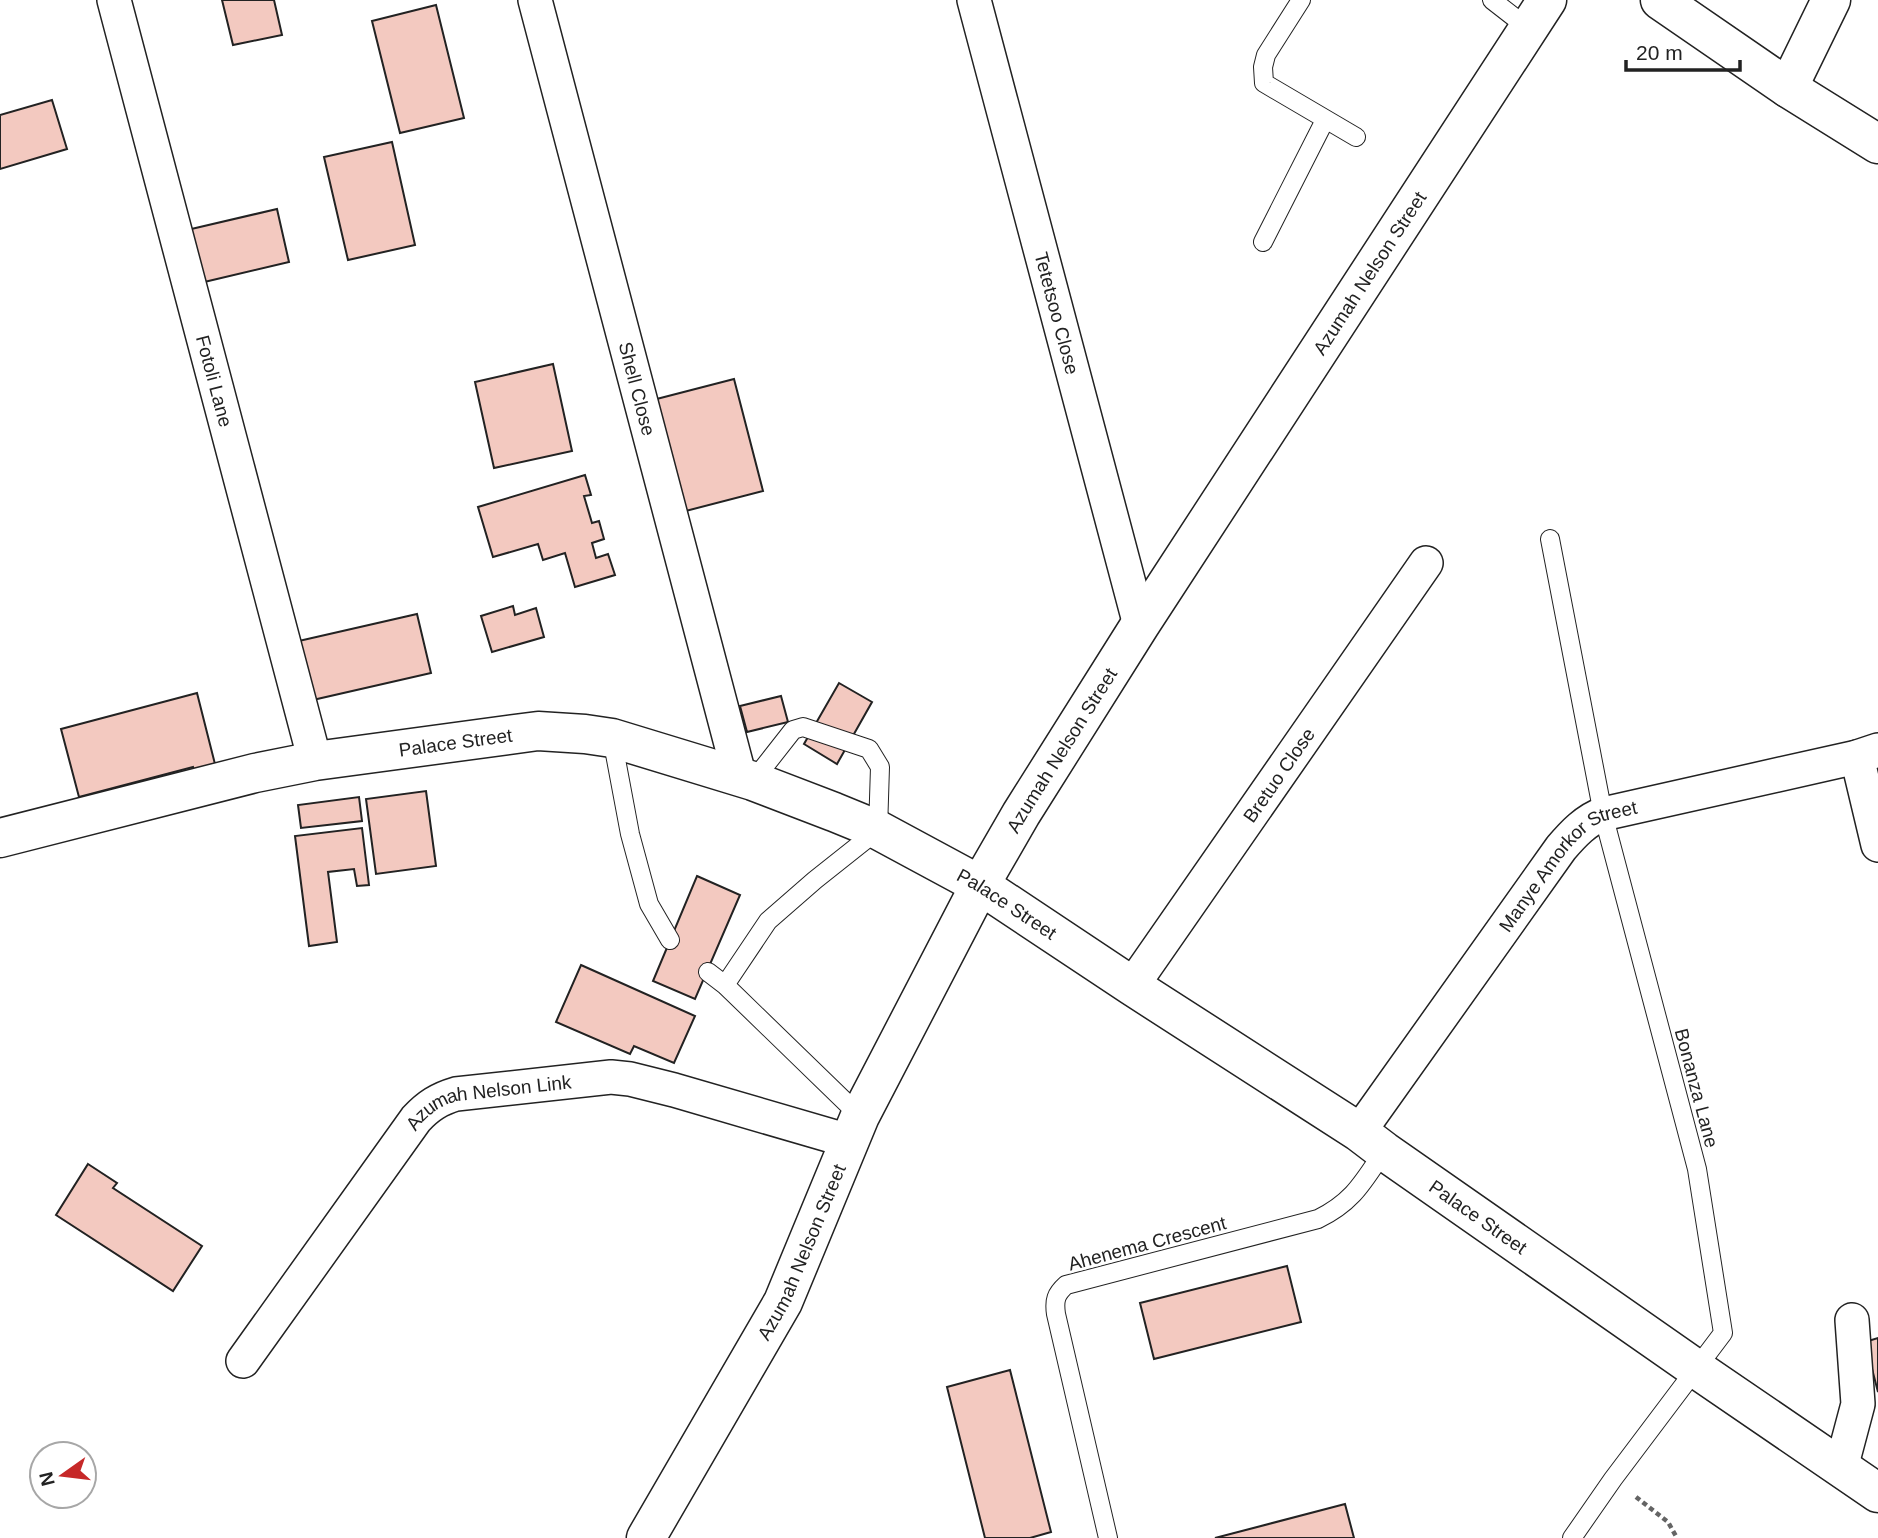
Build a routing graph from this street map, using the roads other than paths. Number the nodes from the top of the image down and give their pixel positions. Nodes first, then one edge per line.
1 (114, 0) edge
2 (535, 0) edge
3 (974, 0) edge
4 (1301, 0) edge
5 (1492, 0) edge
6 (1660, 0) edge
7 (1831, 0) edge
8 (1537, 14) edge
9 (1788, 88) junction
10 (1325, 120) junction
11 (1356, 137) dead end
12 (1878, 144) edge
13 (1263, 242) dead end
14 (1550, 539) dead end
15 (1426, 564) dead end
16 (1140, 625) junction
17 (612, 738) junction
18 (1867, 753) edge
19 (315, 761) junction
20 (746, 779) junction
21 (1603, 814) junction
22 (878, 830) junction
23 (0, 838) edge
24 (1878, 845) edge
25 (979, 885) junction
26 (670, 940) dead end
27 (708, 972) dead end
28 (725, 985) junction
29 (1132, 986) junction
30 (855, 1129) junction
31 (1371, 1141) junction
32 (1852, 1320) dead end
33 (243, 1361) dead end
34 (1695, 1368) junction
35 (1841, 1468) junction
36 (1878, 1493) edge
37 (646, 1538) edge
38 (1108, 1538) edge
39 (1572, 1538) edge

1 - 19 street, Fotoli Lane
2 - 20 street, Shell Close
3 - 16 street, Tetetsoo Close
4 - 10 lane
5 - 8 lane
6 - 9 street
7 - 9 street
8 - 16 street, Azumah Nelson Street
9 - 12 street
10 - 11 lane
10 - 13 lane
14 - 21 lane, Bonanza Lane
15 - 29 street, Bretuo Close
16 - 25 street, Azumah Nelson Street
17 - 19 street, Palace Street
17 - 20 street, Palace Street
17 - 26 lane
18 - 21 street, Manye Amorkor Street
18 - 24 street
19 - 23 street, Palace Street
20 - 22 street, Palace Street
20 - 22 lane
21 - 31 street, Manye Amorkor Street
21 - 34 lane, Bonanza Lane
22 - 25 street, Palace Street
22 - 28 lane
25 - 29 street, Palace Street
25 - 30 street, Azumah Nelson Street
27 - 28 lane
28 - 30 lane
29 - 31 street, Palace Street
30 - 33 street, Azumah Nelson Link
30 - 37 street, Azumah Nelson Street
31 - 34 street, Palace Street
31 - 38 lane, Ahenema Crescent
32 - 35 street
34 - 35 street, Palace Street
34 - 39 lane
35 - 36 street, Palace Street

